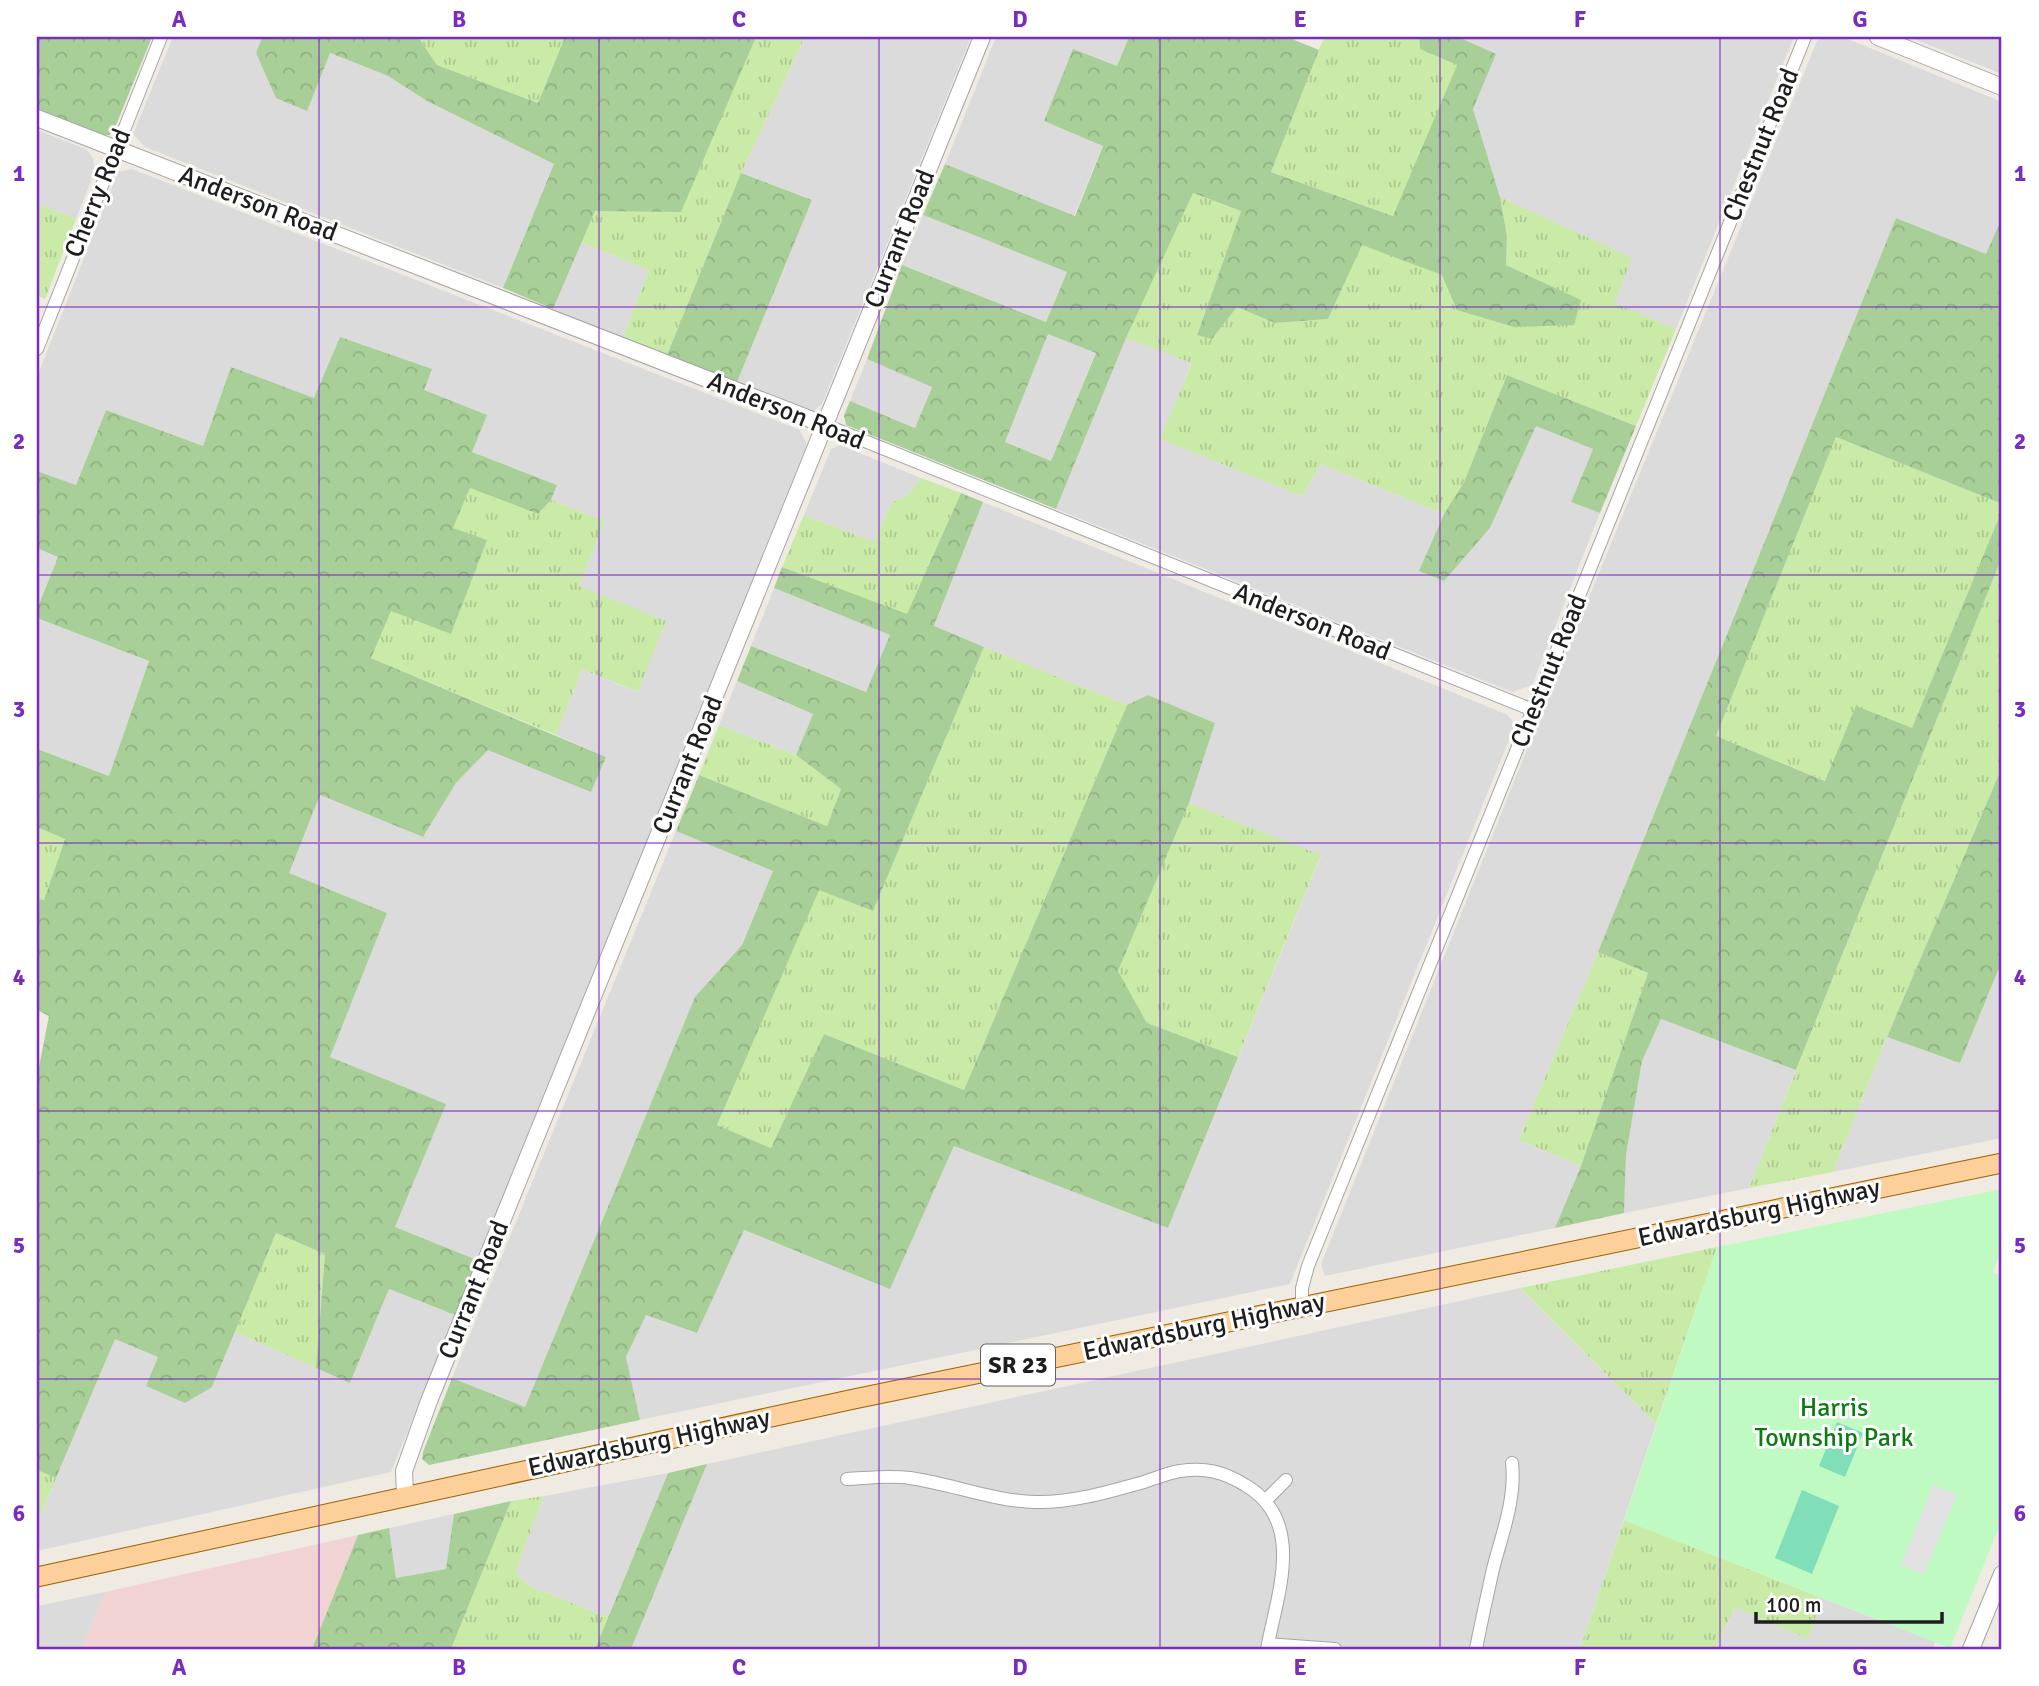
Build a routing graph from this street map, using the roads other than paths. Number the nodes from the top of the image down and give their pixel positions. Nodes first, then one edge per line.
1 (161, 37) edge
2 (982, 37) edge
3 (1805, 37) edge
4 (1878, 37) edge
5 (1904, 42) edge
6 (2002, 87) edge
7 (37, 118) edge
8 (116, 149) junction
9 (37, 349) edge
10 (825, 425) junction
11 (1533, 710) junction
12 (2002, 1163) edge
13 (1302, 1307) junction
14 (1512, 1463) dead end
15 (847, 1479) dead end
16 (1286, 1480) dead end
17 (405, 1495) junction
18 (1265, 1501) junction
19 (2002, 1574) edge
20 (37, 1577) edge
21 (1267, 1647) edge
22 (1335, 1649) edge
23 (1476, 1649) edge
24 (1971, 1649) edge

1 - 8 street, Cherry Road
2 - 10 street, Currant Road
3 - 11 street, Chestnut Road
4 - 5 street
5 - 6 street
7 - 8 street, Anderson Road
8 - 9 street, Cherry Road
8 - 10 street, Anderson Road
10 - 11 street, Anderson Road
10 - 17 street, Currant Road
11 - 13 street, Chestnut Road
12 - 13 main road, Edwardsburg Highway / SR 23
13 - 17 main road, Edwardsburg Highway / SR 23
14 - 23 street
15 - 18 street
16 - 18 street
17 - 20 main road, Edwardsburg Highway / SR 23
18 - 21 street
19 - 24 street
21 - 22 street

